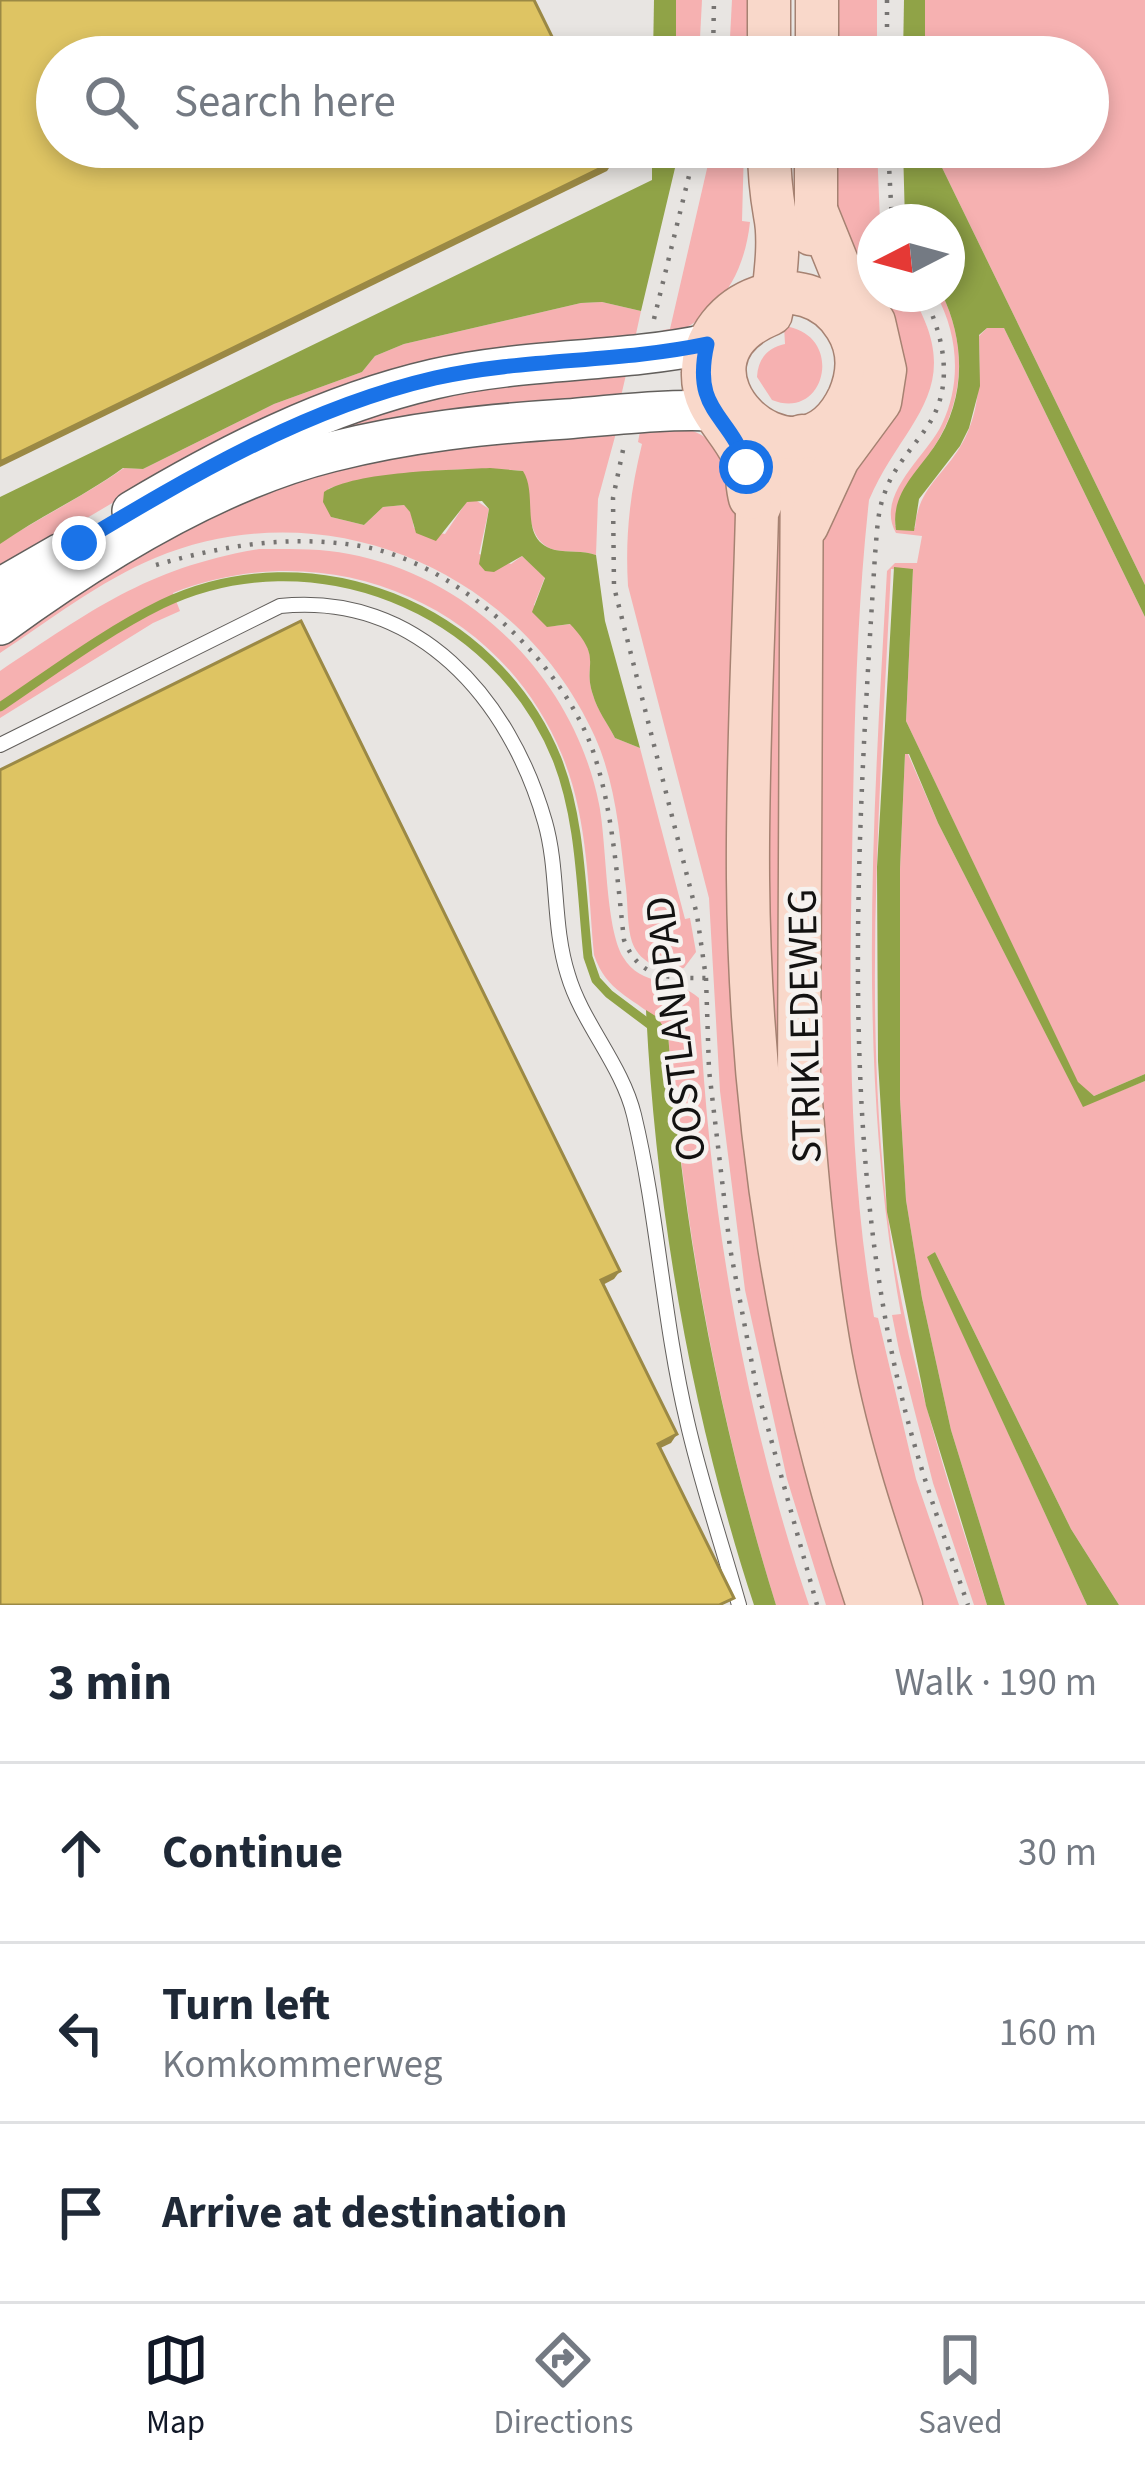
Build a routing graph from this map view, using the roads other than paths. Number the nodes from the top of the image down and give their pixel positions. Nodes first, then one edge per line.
1 (770, 0) edge
2 (817, 0) edge
3 (770, 36) edge
4 (817, 36) edge
5 (770, 168) edge
6 (817, 168) edge
7 (816, 210) junction
8 (777, 296) junction
9 (707, 344) junction
10 (751, 426) junction
11 (805, 533) junction
12 (0, 588) edge
13 (0, 625) edge
14 (0, 746) edge
15 (739, 1605) edge
16 (868, 1605) edge
17 (901, 1605) edge

1 - 3 main road
2 - 4 main road
5 - 8 main road
6 - 7 main road
7 - 8 main road
7 - 11 main road
8 - 9 main road
8 - 10 main road
8 - 10 main road
9 - 10 main road
9 - 12 main road
10 - 11 main road, STRIKLEDEWEG
10 - 13 main road
10 - 16 main road, STRIKLEDEWEG
11 - 17 main road, STRIKLEDEWEG
14 - 15 lane

